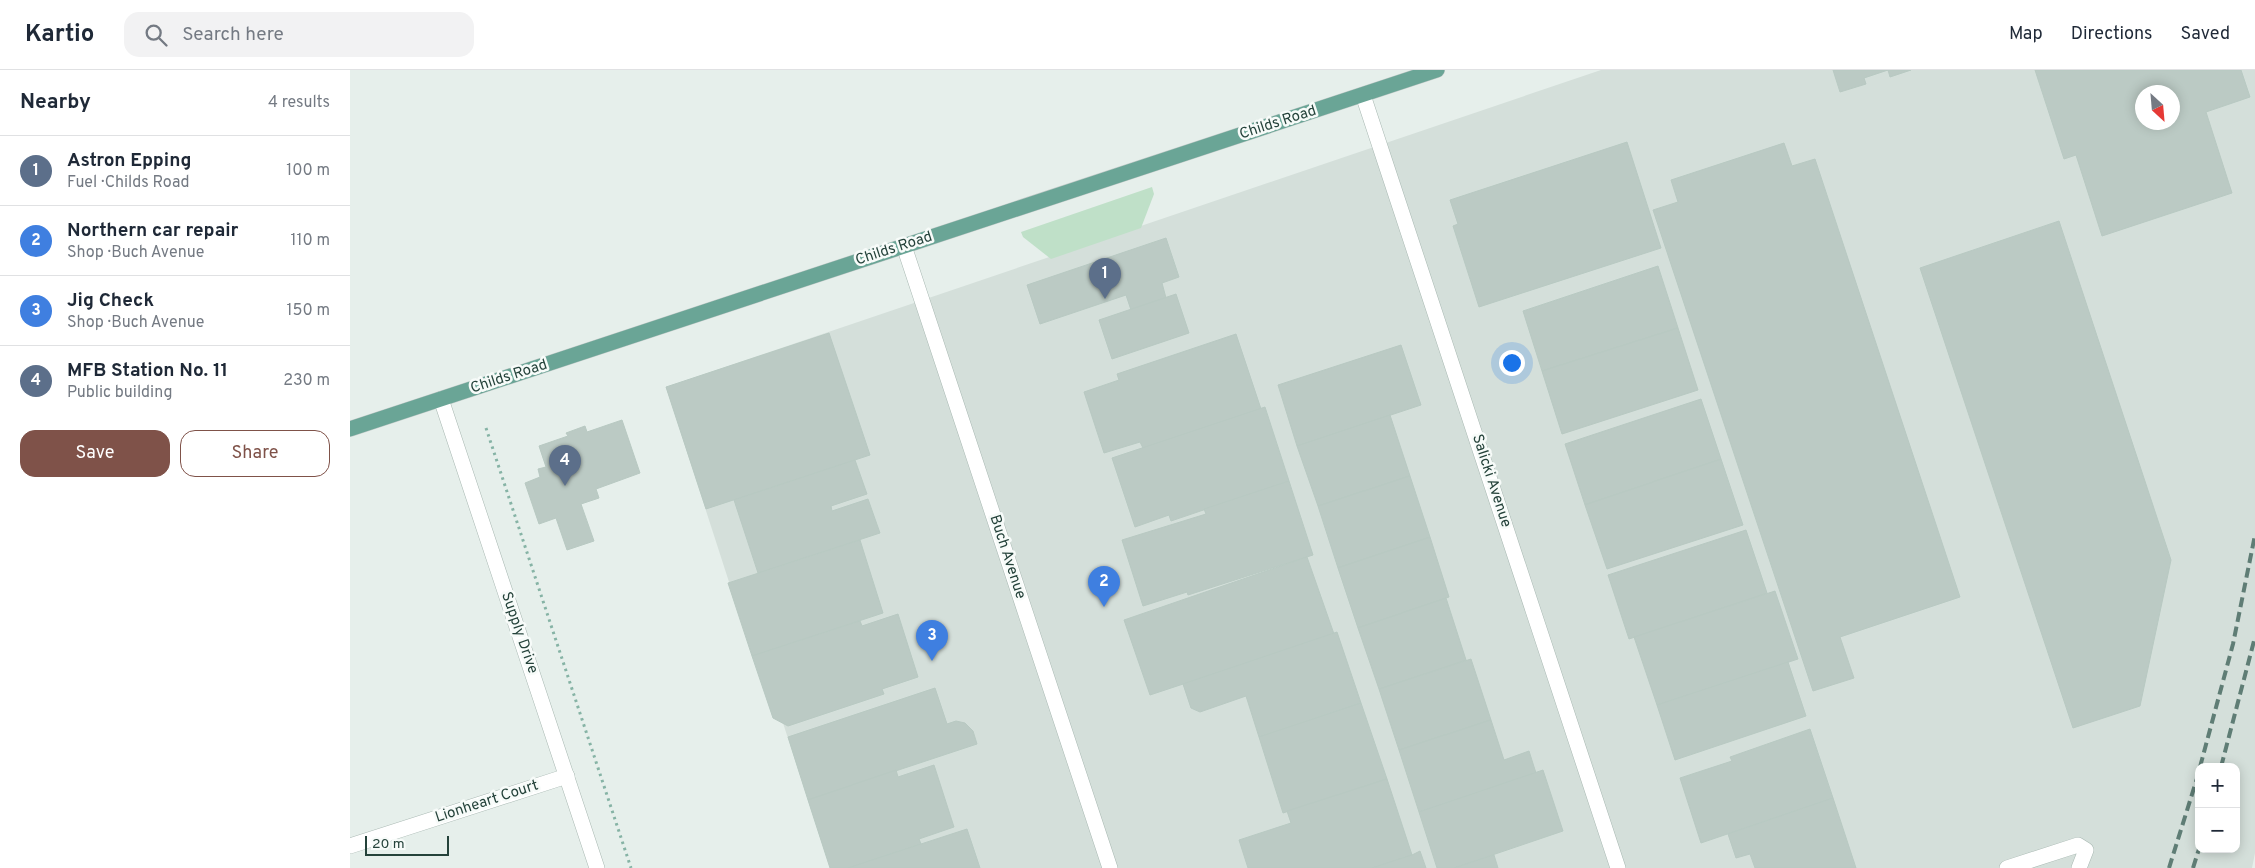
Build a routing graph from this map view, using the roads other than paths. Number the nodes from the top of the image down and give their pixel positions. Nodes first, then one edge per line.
1 (1437, 70) edge
2 (1414, 74) edge
3 (1364, 95) junction
4 (904, 246) junction
5 (441, 399) junction
6 (350, 429) edge
7 (567, 776) junction
8 (350, 846) edge
9 (597, 868) edge
10 (1110, 868) edge
11 (1618, 868) edge
12 (2007, 868) edge
13 (2079, 868) edge

1 - 2 main road, Childs Road
2 - 3 main road, Childs Road
3 - 4 main road, Childs Road
3 - 11 street, Salicki Avenue
4 - 5 main road, Childs Road
4 - 10 street, Buch Avenue
5 - 6 main road, Childs Road
5 - 7 street, Supply Drive
7 - 8 street, Lionheart Court
7 - 9 street, Supply Drive
12 - 13 street

